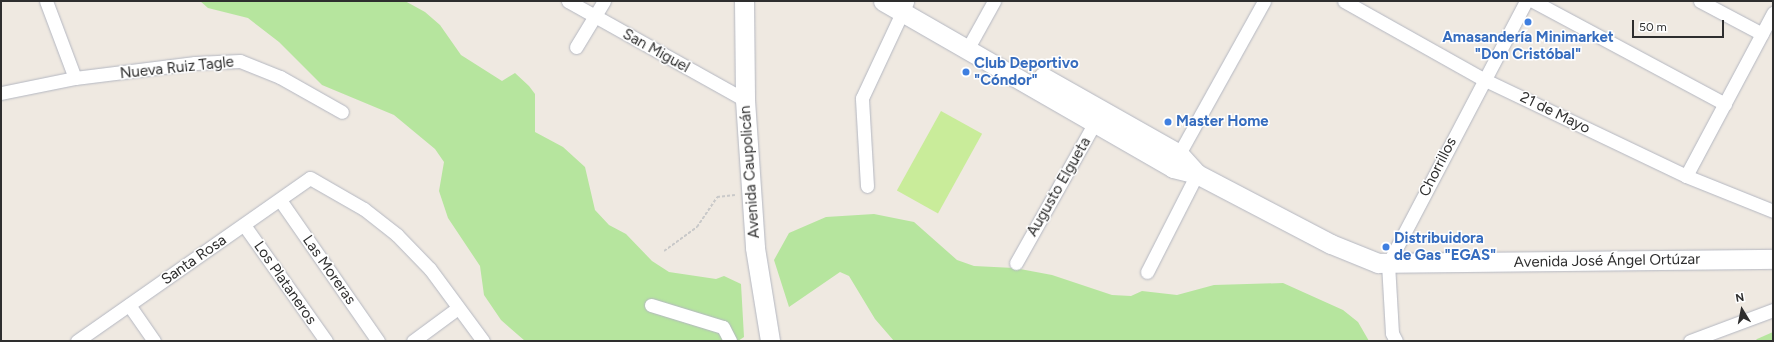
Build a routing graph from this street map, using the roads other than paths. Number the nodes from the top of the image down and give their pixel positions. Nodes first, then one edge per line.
1 (46, 1) edge
2 (568, 1) edge
3 (604, 1) edge
4 (744, 1) edge
5 (883, 1) edge
6 (994, 1) edge
7 (1264, 1) edge
8 (1344, 1) edge
9 (1526, 1) edge
10 (1533, 1) edge
11 (1700, 1) edge
12 (905, 5) edge
13 (1773, 13) edge
14 (594, 17) junction
15 (1762, 34) junction
16 (971, 43) junction
17 (576, 47) dead end
18 (75, 78) junction
19 (1483, 79) junction
20 (1, 93) edge
21 (745, 100) junction
22 (1725, 104) junction
23 (342, 112) dead end
24 (1099, 116) junction
25 (1179, 154) junction
26 (1197, 174) junction
27 (1686, 176) junction
28 (867, 186) dead end
29 (280, 200) junction
30 (1773, 211) edge
31 (244, 224) junction
32 (1773, 259) edge
33 (1016, 263) dead end
34 (1388, 264) junction
35 (1147, 272) dead end
36 (129, 305) junction
37 (651, 305) dead end
38 (458, 308) junction
39 (1773, 310) edge
40 (77, 341) edge
41 (154, 341) edge
42 (326, 341) edge
43 (378, 341) edge
44 (413, 341) edge
45 (483, 341) edge
46 (730, 341) edge
47 (770, 341) edge
48 (1396, 341) edge
49 (1690, 341) edge

1 - 18 street
2 - 14 street, San Miguel
3 - 14 street
4 - 21 street, Avenida Caupolicán
5 - 12 street, Avenida José Ángel Ortúzar
6 - 16 street
7 - 25 street
8 - 19 street, 21 de Mayo
9 - 19 street, Chorrillos
10 - 22 street
11 - 15 street
12 - 16 street, Avenida José Ángel Ortúzar
12 - 28 street
13 - 15 street
14 - 17 street
14 - 21 street, San Miguel
15 - 22 street
16 - 24 street, Avenida José Ángel Ortúzar
18 - 20 street, Nueva Ruiz Tagle
18 - 23 street, Nueva Ruiz Tagle
19 - 27 street, 21 de Mayo
19 - 34 street, Chorrillos
21 - 47 street, Avenida Caupolicán
22 - 27 street
24 - 25 street, Avenida José Ángel Ortúzar
24 - 26 street, Avenida José Ángel Ortúzar
24 - 33 street, Augusto Elgueta
25 - 26 street, Avenida José Ángel Ortúzar
26 - 34 street, Avenida José Ángel Ortúzar
26 - 35 street
27 - 30 street, 21 de Mayo
29 - 31 street, Santa Rosa
29 - 38 street, Santa Rosa
29 - 43 street, Las Moreras
31 - 36 street, Santa Rosa
31 - 42 street, Los Plataneros
32 - 34 street, Avenida José Ángel Ortúzar
34 - 48 street
36 - 40 street, Santa Rosa
36 - 41 street
37 - 46 street
38 - 44 street
38 - 45 street
39 - 49 street

